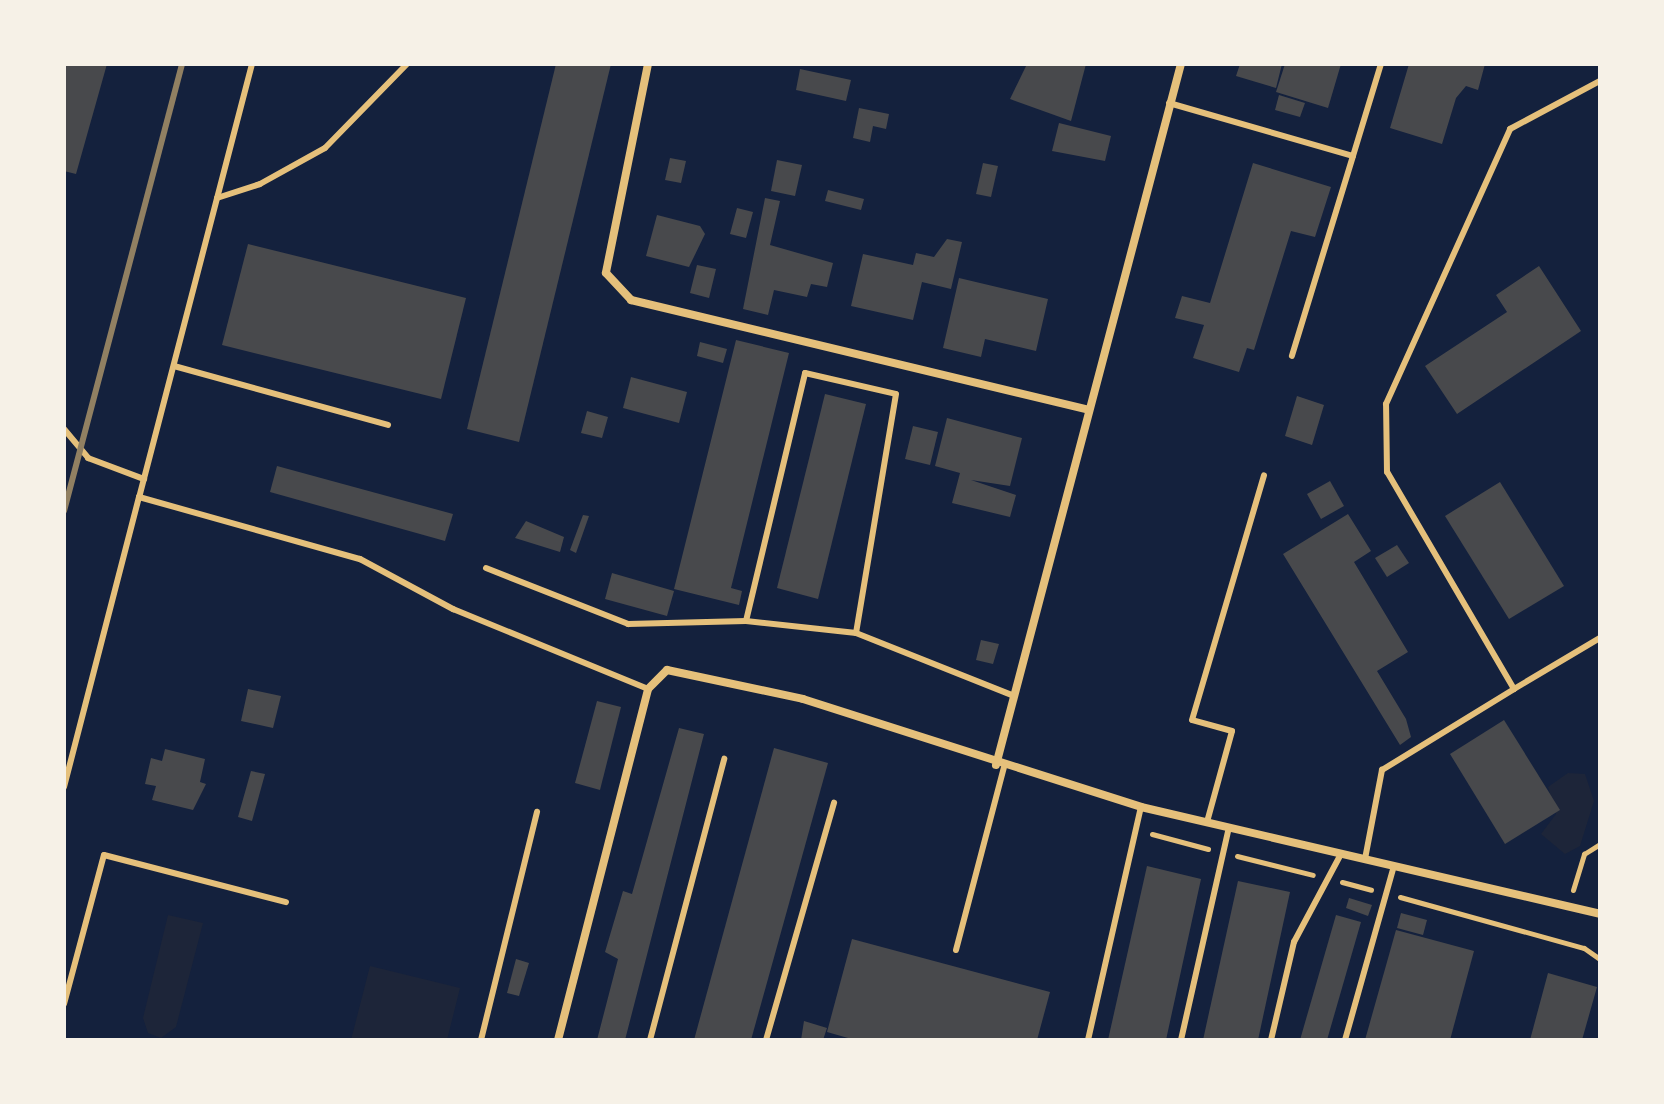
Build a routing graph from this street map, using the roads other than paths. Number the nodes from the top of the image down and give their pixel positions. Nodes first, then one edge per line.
1 (252, 64) edge
2 (407, 64) edge
3 (648, 64) edge
4 (1181, 64) edge
5 (1381, 64) edge
6 (1600, 81) edge
7 (1169, 103) junction
8 (1353, 156) junction
9 (217, 198) junction
10 (1292, 356) dead end
11 (174, 366) junction
12 (1088, 410) junction
13 (388, 425) dead end
14 (64, 429) edge
15 (1264, 475) dead end
16 (144, 479) junction
17 (139, 497) junction
18 (486, 568) dead end
19 (746, 621) junction
20 (856, 633) junction
21 (1600, 638) edge
22 (648, 689) junction
23 (1514, 689) junction
24 (1014, 696) junction
25 (724, 759) dead end
26 (1000, 766) junction
27 (64, 787) edge
28 (834, 803) dead end
29 (1141, 807) junction
30 (537, 812) dead end
31 (1207, 822) junction
32 (1229, 827) junction
33 (1341, 854) junction
34 (1365, 859) junction
35 (1394, 866) junction
36 (286, 902) dead end
37 (1600, 914) edge
38 (956, 950) dead end
39 (64, 960) edge
40 (75, 963) junction
41 (64, 1004) edge
42 (481, 1040) edge
43 (558, 1040) edge
44 (650, 1040) edge
45 (766, 1040) edge
46 (1088, 1040) edge
47 (1181, 1040) edge
48 (1271, 1040) edge
49 (1345, 1040) edge

1 - 9 lane
2 - 9 lane
3 - 12 street
4 - 7 street
5 - 8 lane
6 - 23 lane
7 - 8 lane
7 - 12 street
8 - 10 lane
9 - 11 lane
11 - 13 lane
11 - 16 lane
12 - 24 street
14 - 16 lane
15 - 31 lane
16 - 17 lane
17 - 22 lane
17 - 27 lane
18 - 19 lane
19 - 20 lane
19 - 20 lane
20 - 24 lane
21 - 23 lane
22 - 26 street
22 - 43 street
23 - 34 lane
24 - 26 street
25 - 44 lane
26 - 29 street
26 - 38 lane
28 - 45 lane
29 - 31 street
29 - 46 lane
30 - 42 lane
31 - 32 street
32 - 33 street
32 - 47 lane
33 - 34 street
33 - 48 lane
34 - 35 street
35 - 37 street
35 - 49 lane
36 - 40 lane
39 - 40 lane
40 - 41 lane

